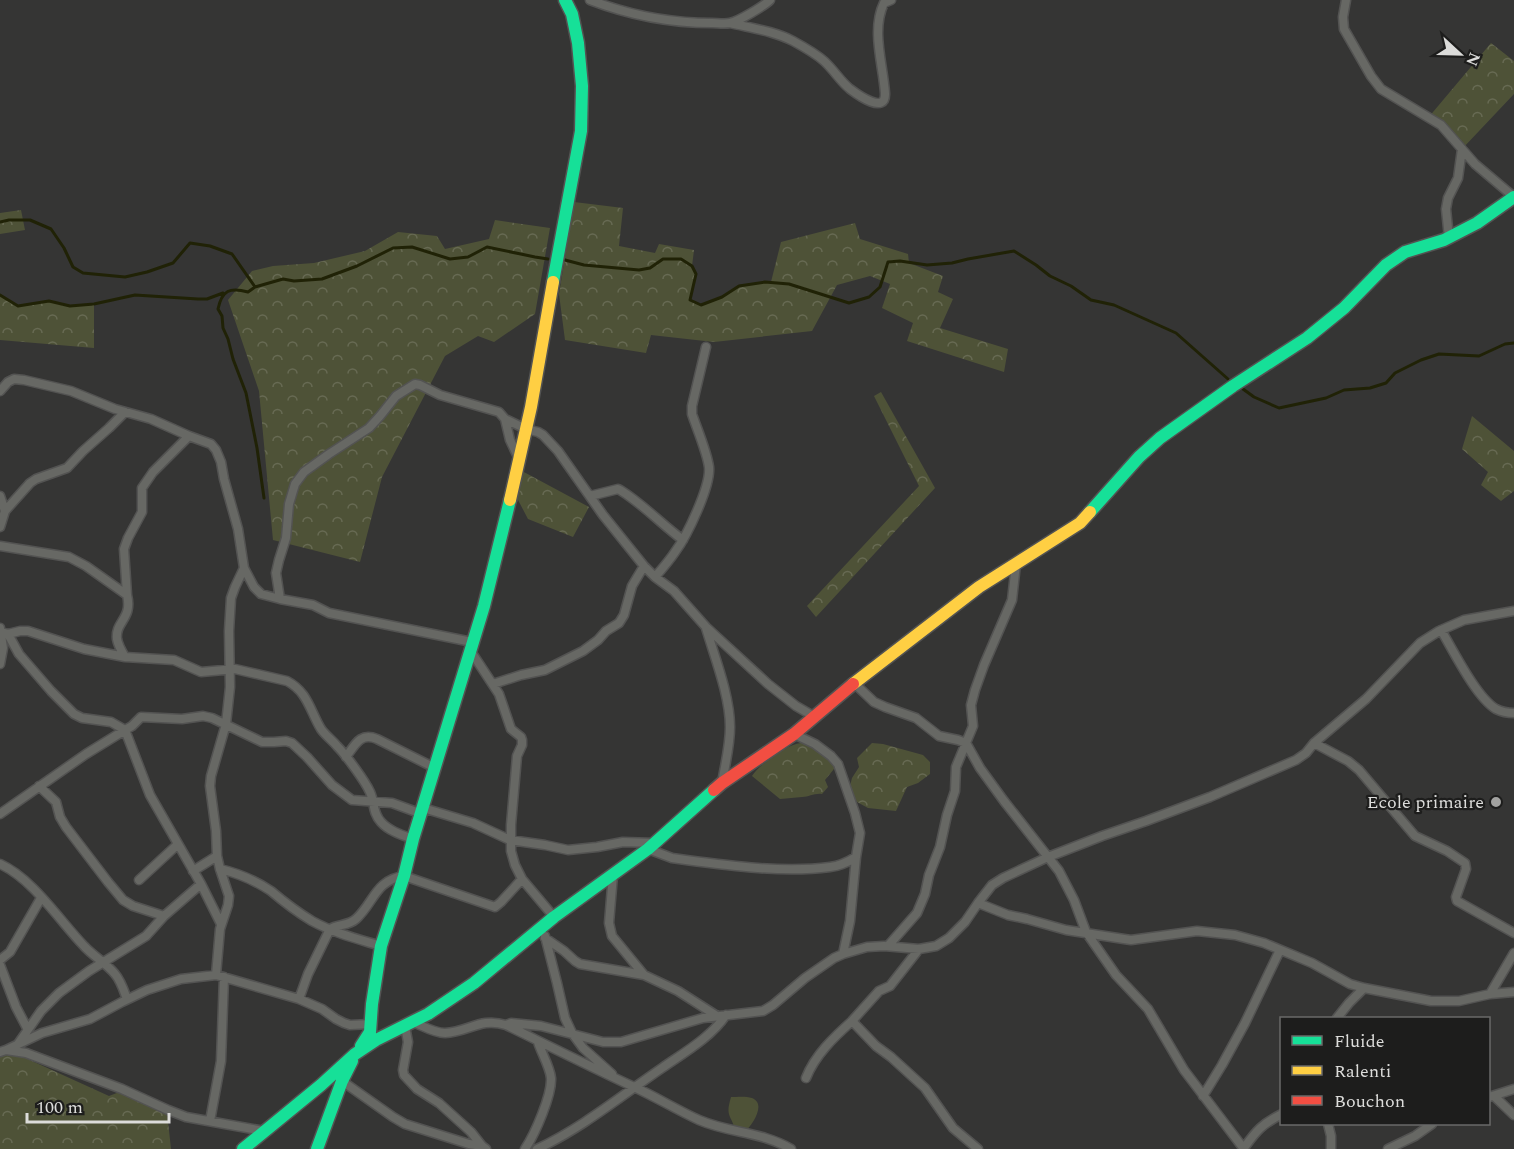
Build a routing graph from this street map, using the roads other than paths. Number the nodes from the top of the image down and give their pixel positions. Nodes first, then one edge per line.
1 (565, 0) edge
2 (590, 0) edge
3 (770, 0) edge
4 (891, 0) edge
5 (1347, 0) edge
6 (730, 23) junction
7 (1462, 149) junction
8 (1514, 197) edge
9 (1449, 238) junction
10 (706, 347) dead end
11 (0, 391) edge
12 (125, 412) junction
13 (505, 419) junction
14 (526, 429) junction
15 (189, 436) junction
16 (519, 459) junction
17 (0, 496) edge
18 (590, 496) junction
19 (5, 511) junction
20 (0, 527) edge
21 (683, 540) junction
22 (0, 546) edge
23 (1016, 564) junction
24 (644, 566) junction
25 (244, 568) junction
26 (655, 577) junction
27 (127, 596) junction
28 (280, 599) junction
29 (1514, 611) edge
30 (706, 627) junction
31 (1441, 630) junction
32 (2, 631) edge
33 (471, 646) junction
34 (125, 657) junction
35 (0, 664) edge
36 (230, 669) junction
37 (854, 683) junction
38 (493, 684) junction
39 (1514, 712) edge
40 (815, 717) junction
41 (226, 724) junction
42 (124, 730) junction
43 (794, 734) junction
44 (966, 743) junction
45 (1314, 743) junction
46 (346, 757) junction
47 (435, 768) junction
48 (722, 783) junction
49 (39, 786) junction
50 (372, 800) junction
51 (422, 811) junction
52 (0, 814) edge
53 (413, 839) junction
54 (510, 840) junction
55 (177, 845) junction
56 (652, 846) junction
57 (217, 856) junction
58 (856, 857) junction
59 (1048, 857) junction
60 (0, 864) edge
61 (220, 870) junction
62 (193, 871) junction
63 (613, 875) junction
64 (404, 876) junction
65 (522, 879) junction
66 (139, 880) dead end
67 (201, 884) junction
68 (41, 898) junction
69 (978, 903) junction
70 (164, 916) junction
71 (554, 917) junction
72 (221, 924) junction
73 (330, 929) junction
74 (1086, 932) junction
75 (544, 933) junction
76 (1514, 933) edge
77 (381, 946) junction
78 (888, 946) junction
79 (919, 949) junction
80 (1280, 950) junction
81 (1514, 953) edge
82 (843, 954) junction
83 (0, 960) edge
84 (104, 963) junction
85 (0, 965) edge
86 (644, 975) junction
87 (220, 976) junction
88 (1364, 988) junction
89 (1514, 992) edge
90 (1490, 994) junction
91 (127, 999) junction
92 (299, 999) junction
93 (722, 1015) junction
94 (1338, 1017) edge
95 (852, 1021) junction
96 (371, 1024) junction
97 (409, 1024) junction
98 (506, 1025) junction
99 (27, 1028) junction
100 (572, 1033) junction
101 (538, 1042) junction
102 (18, 1044) junction
103 (3, 1051) edge
104 (355, 1054) junction
105 (806, 1078) dead end
106 (342, 1081) junction
107 (619, 1081) junction
108 (635, 1087) junction
109 (1514, 1089) edge
110 (1203, 1096) junction
111 (1491, 1096) edge
112 (1280, 1115) edge
113 (1514, 1115) edge
114 (210, 1121) junction
115 (1328, 1125) edge
116 (1431, 1125) edge
117 (264, 1131) junction
118 (484, 1147) edge
119 (243, 1149) edge
120 (317, 1149) edge
121 (525, 1149) edge
122 (537, 1149) edge
123 (791, 1149) edge
124 (978, 1149) edge
125 (1244, 1149) edge
126 (1331, 1149) edge
127 (1388, 1149) edge

1 - 14 street
2 - 6 street
3 - 6 street
4 - 6 street
5 - 7 street
7 - 8 street
7 - 9 street
8 - 9 street
9 - 23 street
10 - 21 street
11 - 12 street
12 - 15 street
12 - 19 street
13 - 14 street
13 - 16 street
13 - 28 street
14 - 16 street
14 - 18 street
15 - 25 street
15 - 27 street
16 - 33 street
17 - 19 street
18 - 21 street
18 - 24 street
19 - 20 street
21 - 26 street
22 - 27 street
23 - 37 street
23 - 44 street
24 - 26 street
24 - 38 street
25 - 28 street
25 - 36 street
26 - 30 street
27 - 34 street
28 - 33 street
29 - 31 street
30 - 40 street
30 - 48 street
31 - 39 street
31 - 45 street
32 - 34 street
32 - 35 street
32 - 42 street
33 - 38 street
33 - 47 street
34 - 36 street
36 - 41 street
36 - 46 street
37 - 40 street
37 - 44 street
38 - 54 street
40 - 43 street
41 - 42 street
41 - 50 street
41 - 57 street
42 - 49 street
42 - 55 street
43 - 48 street
43 - 58 street
44 - 59 street
44 - 78 street
45 - 59 street
45 - 76 street
46 - 47 street
46 - 50 street
47 - 51 street
48 - 56 street
49 - 52 street
49 - 70 street
50 - 51 street
50 - 53 street
51 - 53 street
51 - 54 street
53 - 64 street
54 - 56 street
54 - 65 street
55 - 62 street
55 - 66 street
56 - 58 street
56 - 63 street
57 - 61 street
57 - 62 street
58 - 82 street
59 - 69 street
59 - 74 street
60 - 68 street
61 - 72 street
61 - 73 street
62 - 67 street
63 - 71 street
63 - 86 street
64 - 65 street
64 - 73 street
64 - 77 street
65 - 71 street
67 - 70 street
67 - 72 street
68 - 83 street
68 - 84 street
69 - 74 street
69 - 79 street
70 - 84 street
71 - 75 street
72 - 87 street
73 - 77 street
73 - 92 street
74 - 80 street
74 - 110 street
75 - 86 street
75 - 97 street
75 - 100 street
77 - 96 street
78 - 79 street
78 - 82 street
79 - 95 street
80 - 88 street
80 - 110 street
81 - 90 street
82 - 93 street
84 - 91 street
84 - 99 street
85 - 99 street
86 - 93 street
87 - 91 street
87 - 92 street
87 - 114 street
88 - 90 street
88 - 94 street
89 - 90 street
91 - 102 street
92 - 96 street
93 - 100 street
93 - 108 street
95 - 105 street
95 - 124 street
96 - 104 street
97 - 98 street
97 - 104 street
97 - 118 street
98 - 100 street
98 - 101 street
99 - 102 street
100 - 107 street
101 - 107 street
101 - 121 street
102 - 103 street
103 - 114 street
104 - 106 street
104 - 117 street
106 - 118 street
106 - 120 street
107 - 108 street
108 - 122 street
108 - 123 street
109 - 111 street
110 - 125 street
111 - 113 street
112 - 125 street
114 - 117 street
115 - 126 street
116 - 127 street
117 - 119 street

